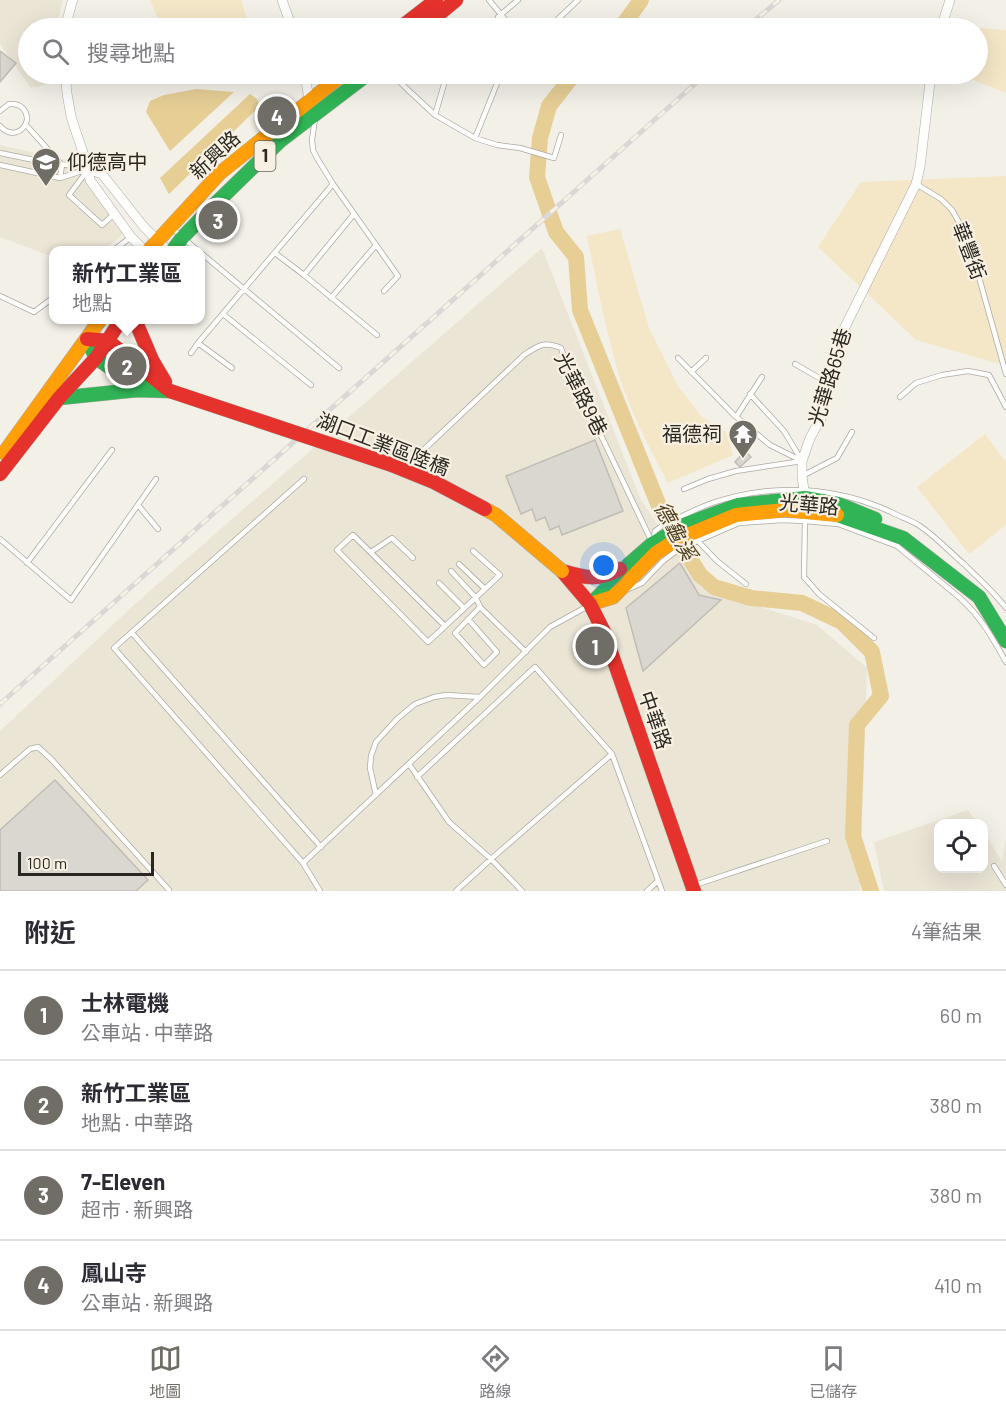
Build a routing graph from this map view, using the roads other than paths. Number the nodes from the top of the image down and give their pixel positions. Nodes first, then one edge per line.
1 (73, 0) edge
2 (282, 0) edge
3 (436, 0) edge
4 (456, 0) edge
5 (489, 0) edge
6 (518, 0) edge
7 (578, 0) edge
8 (950, 0) edge
9 (499, 15) junction
10 (68, 18) edge
11 (288, 18) edge
12 (413, 18) edge
13 (434, 18) edge
14 (502, 18) edge
15 (559, 18) edge
16 (944, 18) edge
17 (66, 84) edge
18 (307, 84) edge
19 (333, 84) edge
20 (350, 84) edge
21 (402, 84) edge
22 (444, 84) edge
23 (497, 84) edge
24 (929, 84) edge
25 (312, 106) junction
26 (0, 111) edge
27 (435, 115) junction
28 (26, 125) junction
29 (0, 126) edge
30 (561, 135) dead end
31 (475, 138) junction
32 (0, 153) edge
33 (0, 165) edge
34 (62, 165) junction
35 (88, 169) junction
36 (60, 178) junction
37 (333, 184) junction
38 (916, 184) junction
39 (115, 214) junction
40 (354, 214) junction
41 (170, 227) junction
42 (131, 237) junction
43 (182, 238) junction
44 (376, 245) junction
45 (119, 246) edge
46 (140, 246) edge
47 (157, 246) edge
48 (159, 246) edge
49 (176, 246) edge
50 (192, 246) edge
51 (275, 253) junction
52 (205, 257) edge
53 (304, 275) junction
54 (244, 289) junction
55 (384, 291) dead end
56 (0, 296) edge
57 (331, 298) junction
58 (49, 301) edge
59 (223, 314) junction
60 (97, 324) edge
61 (119, 324) edge
62 (137, 324) edge
63 (376, 335) dead end
64 (87, 339) junction
65 (108, 341) junction
66 (198, 343) junction
67 (191, 353) dead end
68 (96, 358) junction
69 (678, 358) dead end
70 (706, 358) dead end
71 (795, 364) dead end
72 (232, 368) dead end
73 (339, 368) dead end
74 (691, 372) junction
75 (1006, 374) edge
76 (762, 376) dead end
77 (828, 383) junction
78 (311, 385) dead end
79 (170, 391) junction
80 (750, 394) junction
81 (900, 397) dead end
82 (59, 398) junction
83 (1006, 406) edge
84 (736, 417) junction
85 (852, 432) dead end
86 (112, 450) dead end
87 (416, 457) dead end
88 (0, 458) edge
89 (802, 461) junction
90 (0, 474) edge
91 (802, 476) junction
92 (156, 479) dead end
93 (304, 479) dead end
94 (684, 489) dead end
95 (805, 505) junction
96 (138, 506) junction
97 (158, 529) dead end
98 (689, 532) junction
99 (671, 538) junction
100 (0, 539) edge
101 (652, 544) junction
102 (473, 551) dead end
103 (371, 552) junction
104 (412, 558) dead end
105 (27, 563) junction
106 (459, 564) dead end
107 (628, 565) junction
108 (451, 571) dead end
109 (562, 571) junction
110 (440, 583) dead end
111 (746, 585) dead end
112 (485, 589) junction
113 (476, 598) junction
114 (590, 604) junction
115 (480, 607) junction
116 (464, 608) junction
117 (1006, 608) edge
118 (468, 619) junction
119 (445, 626) junction
120 (1002, 632) edge
121 (132, 633) junction
122 (874, 638) dead end
123 (526, 652) junction
124 (1006, 662) edge
125 (480, 697) junction
126 (612, 754) junction
127 (409, 764) junction
128 (0, 775) edge
129 (417, 777) junction
130 (376, 795) junction
131 (827, 842) dead end
132 (321, 846) junction
133 (491, 859) junction
134 (303, 863) junction
135 (994, 866) dead end
136 (658, 881) junction
137 (1006, 885) edge
138 (693, 888) edge
139 (169, 891) edge
140 (320, 891) edge
141 (456, 891) edge
142 (522, 891) edge
143 (647, 891) edge
144 (662, 891) edge

1 - 10 street
2 - 11 street
3 - 12 street
4 - 13 street
5 - 9 lane
6 - 9 lane
7 - 15 lane
8 - 16 street
9 - 14 lane
17 - 35 street
18 - 25 street
19 - 25 street, 新興路 / 1
20 - 25 street, 新興路 / 1
21 - 27 lane
22 - 27 lane
23 - 31 lane
24 - 38 street
25 - 37 lane
25 - 41 street, 新興路 / 1
25 - 43 street, 新興路 / 1
26 - 28 lane
27 - 31 lane
28 - 29 lane
28 - 34 lane
30 - 31 lane
32 - 34 lane
33 - 36 lane
34 - 35 lane
34 - 36 lane
35 - 36 lane
35 - 39 street
35 - 39 lane
35 - 47 street
37 - 40 lane
37 - 51 lane
38 - 75 lane, 華豐街
38 - 77 street, 光華路65巷
39 - 42 street
40 - 44 lane
40 - 53 lane
41 - 43 lane
41 - 48 street, 新興路 / 1
42 - 45 lane
42 - 46 street
43 - 49 street, 新興路 / 1
43 - 50 lane
44 - 55 lane
44 - 57 lane
51 - 53 lane
51 - 54 lane
52 - 54 lane
53 - 57 lane
54 - 59 lane
54 - 73 lane
56 - 58 lane
57 - 63 lane
59 - 66 lane
59 - 78 lane
60 - 64 street
61 - 65 street
62 - 79 street
64 - 65 street
64 - 68 street
64 - 88 street
65 - 68 street
65 - 79 street
66 - 67 lane
66 - 72 lane
68 - 79 street
68 - 82 street
69 - 74 lane
70 - 74 lane
71 - 77 lane
74 - 84 lane
76 - 80 lane
77 - 89 street, 光華路65巷
79 - 82 street
79 - 109 street, 湖口工業區陸橋, bridge
80 - 84 lane
80 - 89 lane
81 - 83 lane
82 - 90 street
84 - 89 lane
85 - 91 lane
86 - 105 lane
87 - 101 lane, 光華路9巷
89 - 91 street, 光華路65巷
89 - 94 lane
91 - 95 street, 光華路65巷
92 - 96 lane
93 - 121 lane
95 - 98 street, 光華路
95 - 98 lane, 光華路
95 - 117 lane, 光華路
95 - 120 street, 光華路
95 - 120 street, 光華路
95 - 122 lane
96 - 97 lane
96 - 105 lane
98 - 99 street, 光華路
98 - 111 lane
99 - 101 street, 光華路
99 - 114 street, 光華路
100 - 105 lane
101 - 107 street, 光華路
102 - 112 lane
103 - 104 lane
103 - 119 lane
103 - 119 lane
106 - 112 lane
107 - 109 street
107 - 114 street, 光華路
108 - 113 lane
109 - 114 street, 中華路
110 - 116 lane
112 - 113 lane
113 - 115 lane
113 - 116 lane
114 - 123 lane
114 - 138 street, 中華路
115 - 118 lane
115 - 123 lane
116 - 119 lane
118 - 118 lane
120 - 124 lane, 光華路
121 - 132 lane
121 - 134 lane
123 - 125 lane
125 - 127 lane
125 - 130 lane
126 - 129 lane
126 - 133 lane
126 - 136 lane
127 - 129 lane
127 - 130 lane
128 - 139 lane
129 - 133 lane
130 - 132 lane
131 - 138 lane
132 - 134 lane
133 - 141 lane
133 - 142 lane
134 - 140 lane
135 - 137 lane
136 - 143 lane
136 - 144 lane

